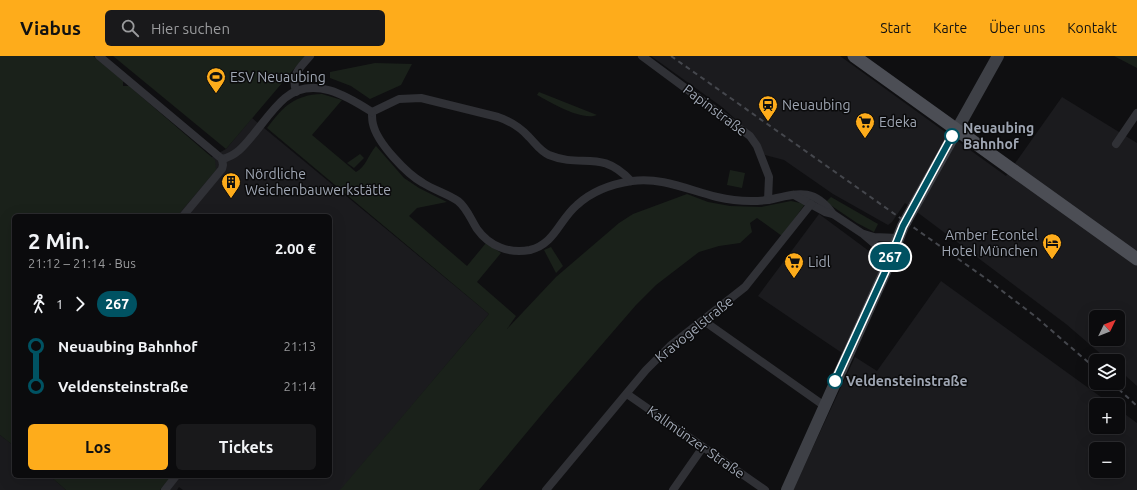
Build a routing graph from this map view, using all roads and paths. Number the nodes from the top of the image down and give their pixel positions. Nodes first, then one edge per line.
1 (100, 56) edge
2 (310, 56) edge
3 (642, 56) edge
4 (854, 56) edge
5 (998, 56) edge
6 (296, 92) junction
7 (372, 112) junction
8 (1137, 113) edge
9 (956, 128) junction
10 (1116, 144) dead end
11 (222, 159) junction
12 (631, 181) junction
13 (793, 194) junction
14 (768, 200) junction
15 (811, 204) junction
16 (185, 214) edge
17 (833, 214) junction
18 (863, 234) junction
19 (898, 238) junction
20 (890, 257) junction
21 (1137, 259) edge
22 (704, 321) junction
23 (627, 394) junction
24 (826, 406) junction
25 (702, 447) junction
26 (174, 478) edge
27 (165, 490) edge
28 (546, 490) edge
29 (673, 490) edge
30 (765, 490) edge
31 (787, 490) edge

1 - 11 street
2 - 6 street
3 - 14 street, Papinstraße
4 - 9 main road
5 - 9 street
6 - 7 street
6 - 11 street
7 - 12 street
7 - 12 street
8 - 10 street
9 - 19 street
9 - 21 main road
11 - 16 street
12 - 14 street
13 - 14 street
13 - 15 street
13 - 17 street
15 - 17 street
15 - 22 street, Kravogelstraße
17 - 18 street
18 - 19 street
18 - 20 street
19 - 20 street
20 - 24 street
22 - 23 street, Kravogelstraße
22 - 24 street
23 - 25 street, Kallmünzer Straße
23 - 28 street, Kravogelstraße
24 - 31 street
25 - 29 street
25 - 30 street, Kallmünzer Straße
26 - 27 street

